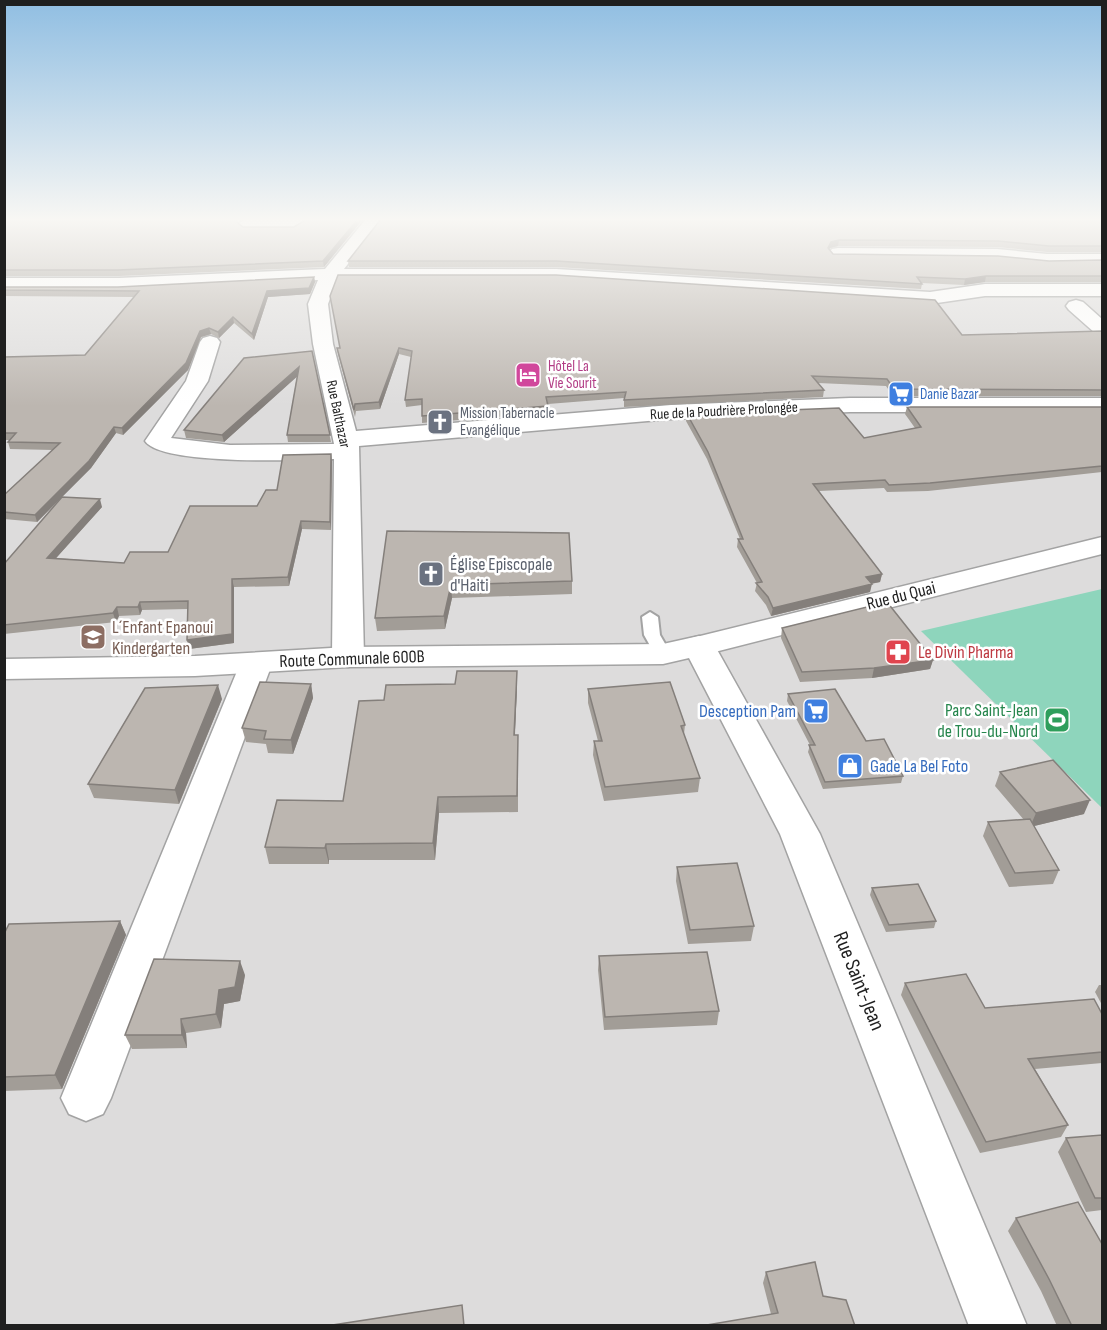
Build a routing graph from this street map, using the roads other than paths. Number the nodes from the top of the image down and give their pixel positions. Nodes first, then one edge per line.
1 (167, 281) edge
2 (327, 281) edge
3 (666, 281) edge
4 (4, 284) edge
5 (1102, 290) edge
6 (1076, 306) dead end
7 (1102, 329) edge
8 (210, 342) dead end
9 (1102, 405) edge
10 (346, 445) junction
11 (1102, 546) edge
12 (650, 617) dead end
13 (681, 650) junction
14 (348, 657) junction
15 (256, 664) junction
16 (4, 669) edge
17 (86, 1098) dead end
18 (998, 1326) edge

1 - 4 street
2 - 10 street, Rue Balthazar
3 - 5 street
6 - 7 street
8 - 10 street, Rue de la Poudrière Prolongée
9 - 10 street, Rue de la Poudrière Prolongée
10 - 14 street, Rue Balthazar
11 - 13 street, Rue du Quai
12 - 13 lane
13 - 14 street, Route Communale 600B
13 - 18 street, Rue Saint-Jean
14 - 15 street, Route Communale 600B
15 - 16 street, Route Communale 600B
15 - 17 street

